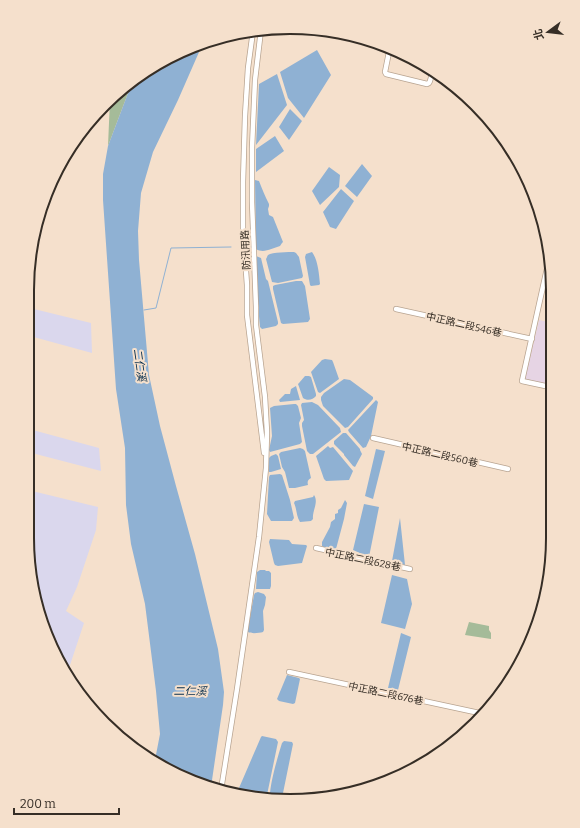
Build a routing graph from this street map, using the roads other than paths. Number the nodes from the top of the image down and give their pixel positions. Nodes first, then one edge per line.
1 (260, 36) edge
2 (252, 37) edge
3 (389, 53) edge
4 (431, 77) edge
5 (545, 277) edge
6 (396, 309) dead end
7 (532, 339) junction
8 (546, 386) edge
9 (373, 438) dead end
10 (266, 468) junction
11 (508, 469) dead end
12 (316, 548) dead end
13 (410, 569) dead end
14 (289, 672) dead end
15 (477, 712) edge
16 (222, 784) edge

1 - 10 street
2 - 10 street, 防汛用路
3 - 4 street
5 - 7 street
6 - 7 street, 中正路二段546巷
7 - 8 street
9 - 11 street, 中正路二段560巷
10 - 16 street
12 - 13 street, 中正路二段628巷
14 - 15 street, 中正路二段676巷

